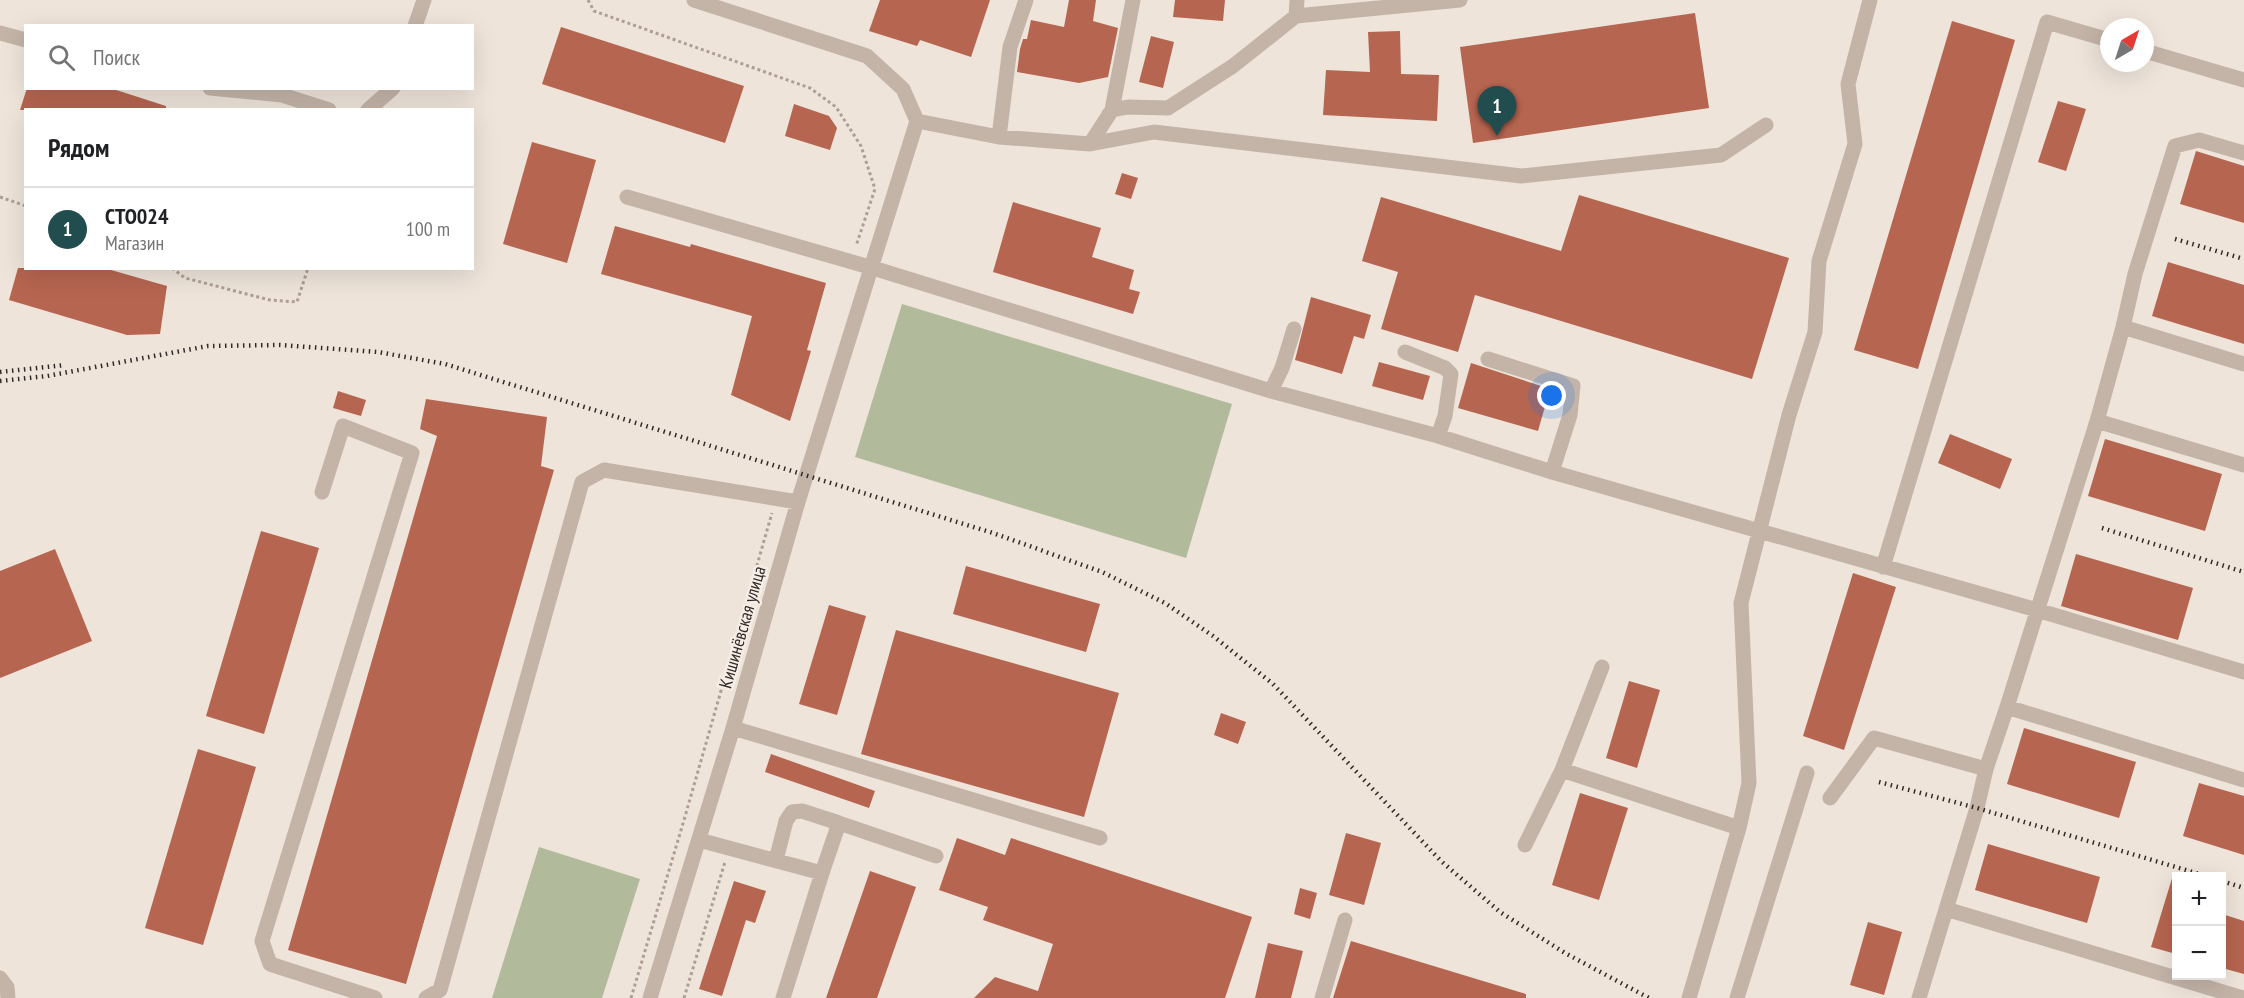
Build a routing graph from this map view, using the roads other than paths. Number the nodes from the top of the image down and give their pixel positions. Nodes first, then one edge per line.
1 (424, 0) edge
2 (694, 0) edge
3 (1026, 0) edge
4 (1133, 0) edge
5 (1297, 0) edge
6 (1460, 0) edge
7 (1870, 0) edge
8 (1296, 16) junction
9 (416, 24) edge
10 (0, 33) edge
11 (2100, 37) edge
12 (24, 39) edge
13 (2154, 54) edge
14 (2244, 80) edge
15 (231, 90) edge
16 (391, 90) edge
17 (323, 108) edge
18 (370, 108) edge
19 (1112, 110) junction
20 (917, 121) junction
21 (1766, 125) dead end
22 (999, 137) junction
23 (1090, 144) junction
24 (2244, 153) edge
25 (627, 197) dead end
26 (873, 268) junction
27 (2123, 327) junction
28 (1294, 329) dead end
29 (1405, 352) dead end
30 (1488, 359) dead end
31 (2244, 364) edge
32 (1271, 391) junction
33 (2097, 422) junction
34 (1438, 436) junction
35 (2244, 465) edge
36 (1552, 472) junction
37 (322, 492) dead end
38 (798, 502) junction
39 (1759, 531) junction
40 (1883, 567) junction
41 (2037, 610) junction
42 (1602, 667) dead end
43 (2244, 672) edge
44 (2007, 707) junction
45 (733, 729) junction
46 (1986, 769) junction
47 (1562, 770) junction
48 (1808, 773) dead end
49 (2244, 780) edge
50 (1830, 798) dead end
51 (839, 823) junction
52 (1739, 828) junction
53 (1100, 838) dead end
54 (699, 840) junction
55 (1525, 845) dead end
56 (936, 856) dead end
57 (776, 861) junction
58 (822, 873) junction
59 (1946, 909) junction
60 (1345, 920) dead end
61 (0, 978) edge
62 (8, 998) edge
63 (375, 998) edge
64 (426, 998) edge
65 (650, 998) edge
66 (783, 998) edge
67 (1322, 998) edge
68 (1689, 998) edge
69 (1737, 998) edge
70 (1919, 998) edge
71 (2243, 998) edge

1 - 9 street
2 - 20 street
3 - 22 street
4 - 19 street
5 - 8 street
6 - 8 street
7 - 39 street
8 - 19 street
10 - 12 street
11 - 40 street
13 - 14 street
15 - 17 street
16 - 18 street
19 - 23 street
20 - 22 street
20 - 26 street, Кишинёвская улица
21 - 23 street
22 - 23 street
24 - 27 street
25 - 26 street
26 - 32 street
26 - 38 street, Кишинёвская улица
27 - 31 street
27 - 33 street
28 - 32 street
29 - 34 street
30 - 36 street
32 - 34 street
33 - 35 street
33 - 41 street
34 - 36 street
36 - 39 street
37 - 63 street
38 - 45 street, Кишинёвская улица
38 - 64 street
39 - 40 street
39 - 52 street
40 - 41 street
41 - 43 street
41 - 44 street
42 - 47 street
44 - 46 street
44 - 49 street
45 - 53 street
45 - 54 street, Кишинёвская улица
46 - 50 street
46 - 59 street
47 - 52 street
47 - 55 street
48 - 69 street
51 - 56 street
51 - 57 street
51 - 58 street
52 - 68 street
54 - 57 street
54 - 65 street, Кишинёвская улица
57 - 58 street
58 - 66 street
59 - 70 street
59 - 71 street
60 - 67 street
61 - 62 street

